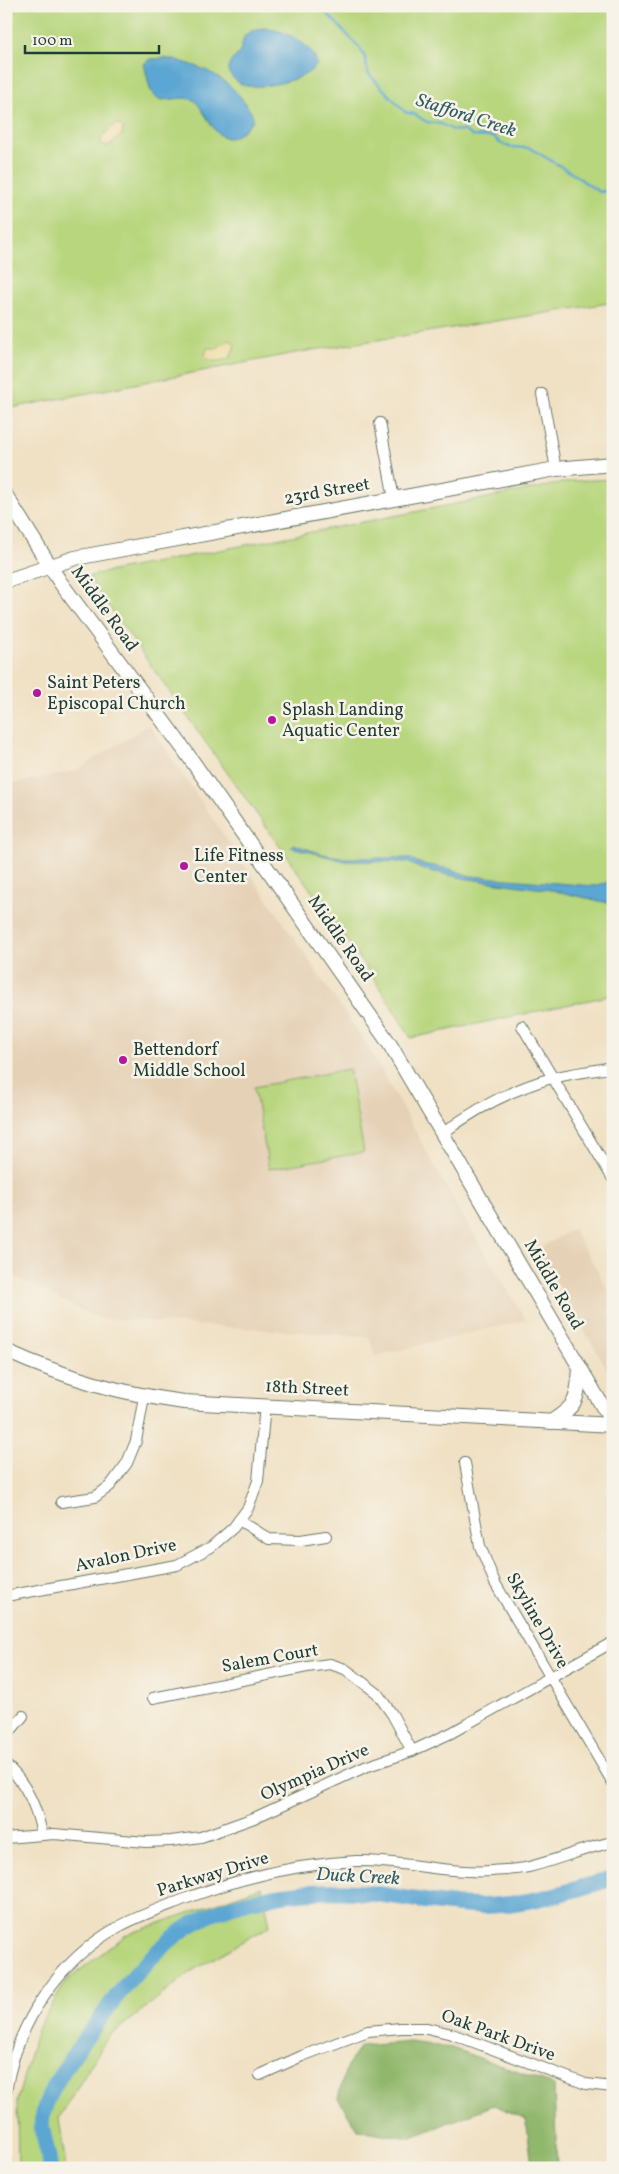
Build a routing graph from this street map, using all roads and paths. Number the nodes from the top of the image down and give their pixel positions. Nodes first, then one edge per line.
1 (542, 394) dead end
2 (380, 422) dead end
3 (613, 464) edge
4 (556, 469) junction
5 (6, 496) edge
6 (394, 499) junction
7 (50, 566) junction
8 (6, 581) edge
9 (522, 1026) dead end
10 (613, 1067) edge
11 (554, 1078) junction
12 (443, 1133) junction
13 (613, 1179) edge
14 (6, 1351) edge
15 (580, 1369) junction
16 (144, 1397) junction
17 (265, 1405) junction
18 (551, 1422) junction
19 (613, 1424) edge
20 (465, 1463) dead end
21 (61, 1502) dead end
22 (239, 1520) junction
23 (326, 1536) dead end
24 (6, 1596) edge
25 (613, 1642) edge
26 (550, 1676) junction
27 (153, 1698) dead end
28 (23, 1716) dead end
29 (6, 1736) edge
30 (412, 1751) junction
31 (6, 1765) edge
32 (613, 1783) edge
33 (42, 1835) junction
34 (6, 1838) edge
35 (613, 1842) edge
36 (260, 2076) dead end
37 (613, 2087) edge
38 (6, 2092) edge
39 (6, 2158) edge
40 (8, 2168) edge

1 - 4 street
2 - 6 street
3 - 4 main road, 23rd Street
4 - 6 main road, 23rd Street
5 - 7 main road, Middle Road
6 - 7 main road, 23rd Street
7 - 8 main road, 23rd Street
7 - 12 main road, Middle Road
9 - 11 street
10 - 11 street
11 - 12 street
11 - 13 street
12 - 15 main road, Middle Road
14 - 16 main road, 18th Street
15 - 18 main road
15 - 19 main road, Middle Road
16 - 17 main road, 18th Street
16 - 21 street
17 - 18 main road, 18th Street
17 - 22 street, Avalon Drive
18 - 19 main road, 18th Street
20 - 26 street, Skyline Drive
22 - 23 street
22 - 24 street, Avalon Drive
25 - 26 street, Olympia Drive
26 - 30 street, Olympia Drive
26 - 32 street, Skyline Drive
27 - 30 street, Salem Court
28 - 29 street
30 - 33 street, Olympia Drive
31 - 33 street
33 - 34 street, Olympia Drive
35 - 38 street, Parkway Drive
36 - 37 street, Oak Park Drive
39 - 40 street

